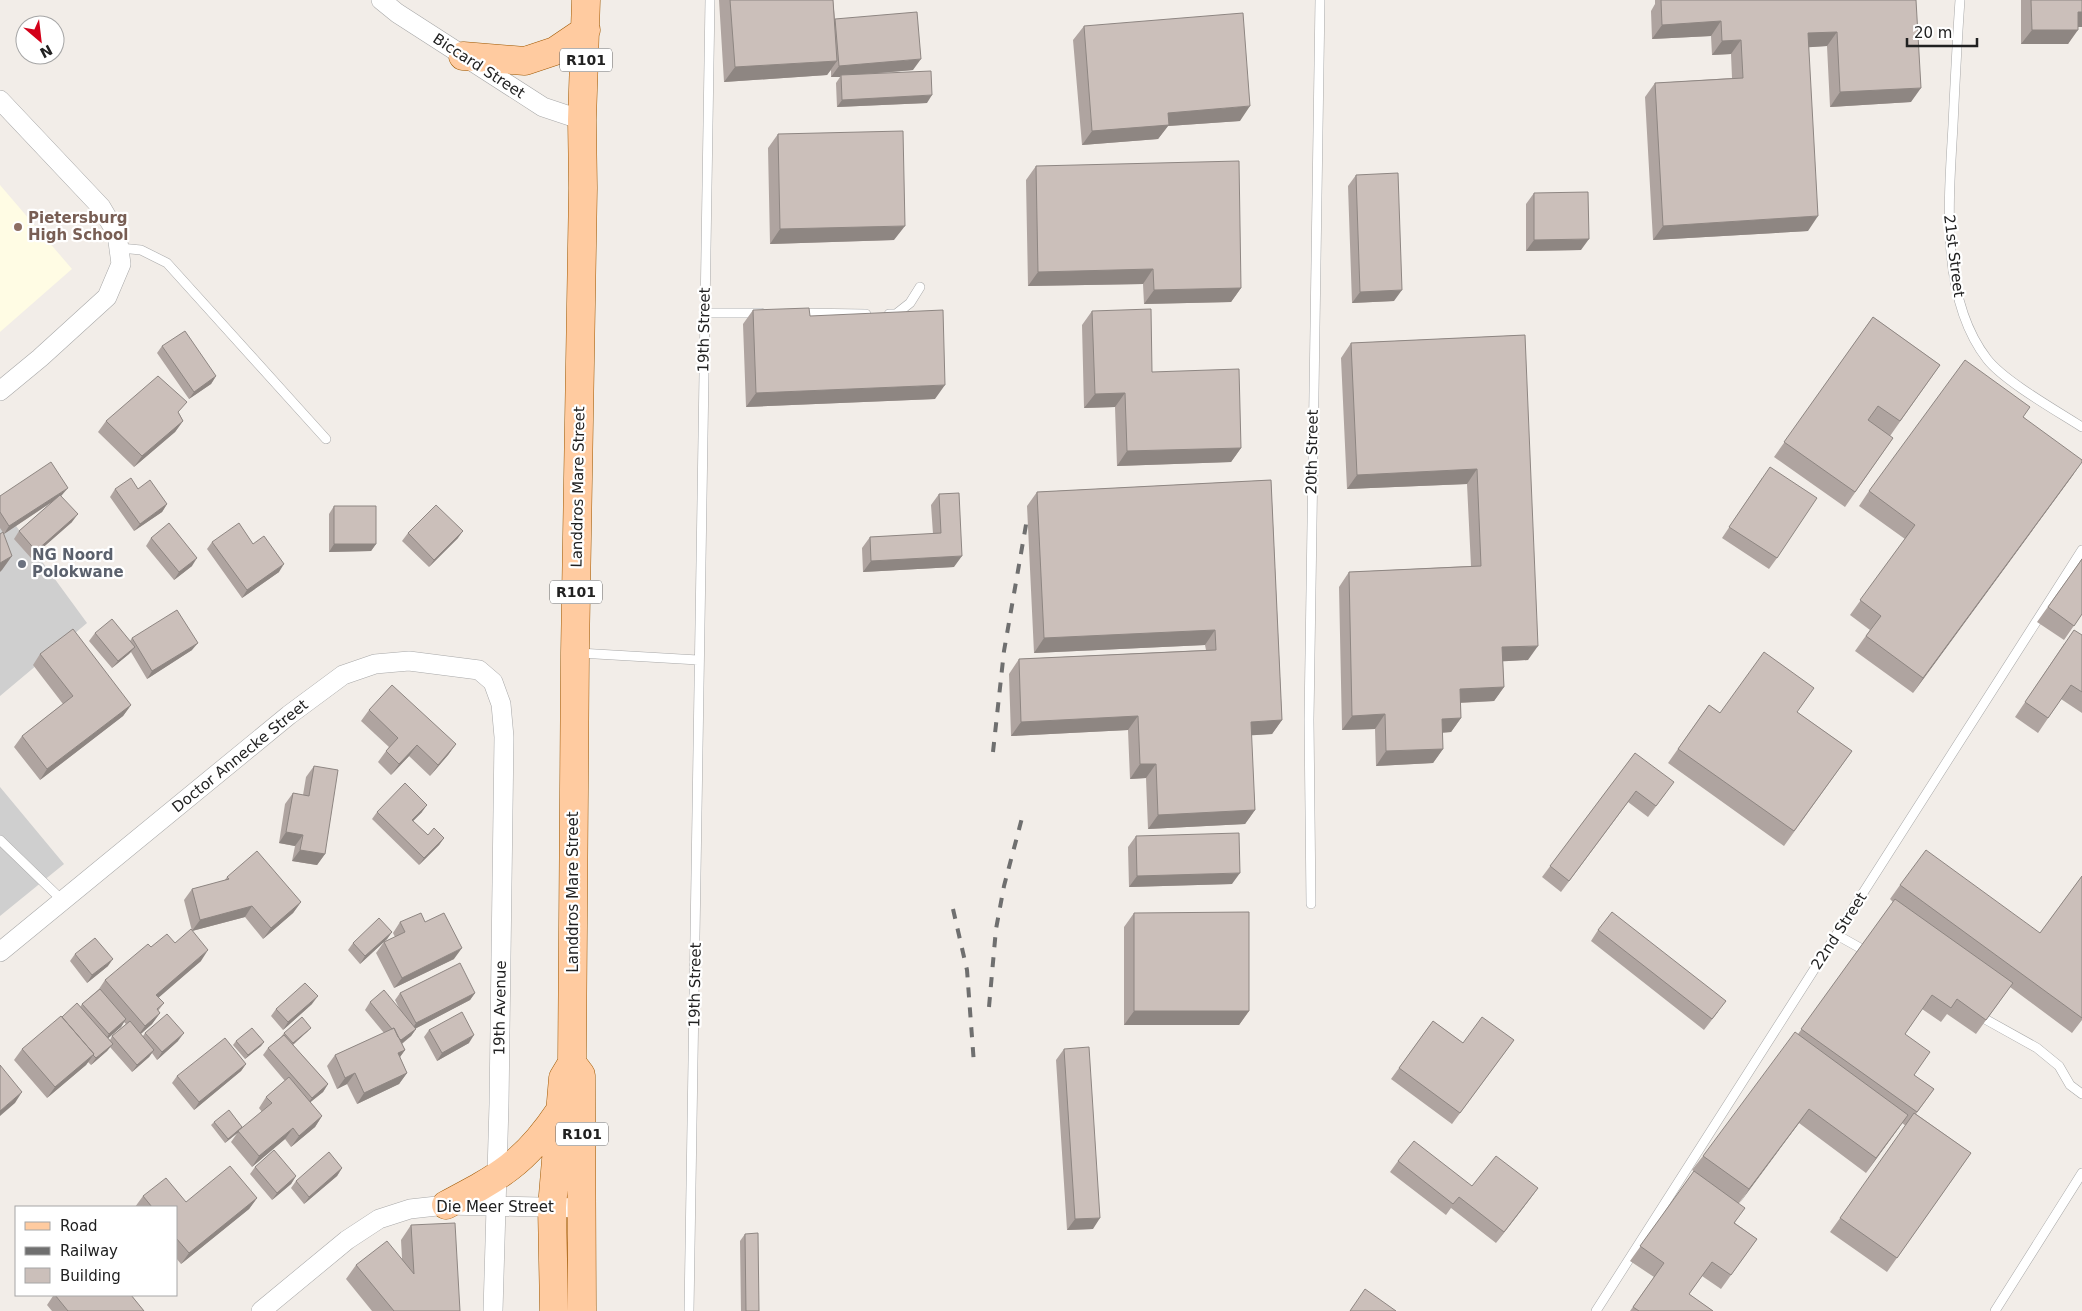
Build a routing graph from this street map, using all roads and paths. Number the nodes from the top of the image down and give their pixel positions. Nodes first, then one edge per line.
1 (381, 0) edge
2 (586, 0) edge
3 (710, 0) edge
4 (1320, 0) edge
5 (1960, 0) edge
6 (586, 30) junction
7 (463, 56) junction
8 (0, 100) edge
9 (582, 120) junction
10 (120, 248) junction
11 (920, 287) dead end
12 (704, 313) junction
13 (767, 313) edge
14 (787, 313) edge
15 (0, 391) edge
16 (2082, 428) edge
17 (326, 439) dead end
18 (2082, 550) edge
19 (575, 653) junction
20 (698, 660) junction
21 (500, 704) joint
22 (0, 840) edge
23 (63, 901) junction
24 (1311, 904) dead end
25 (1836, 935) junction
26 (0, 952) edge
27 (1880, 960) edge
28 (1967, 1009) edge
29 (572, 1063) junction
30 (2082, 1094) edge
31 (559, 1111) junction
32 (2082, 1172) edge
33 (496, 1179) junction
34 (446, 1205) junction
35 (495, 1206) junction
36 (552, 1207) junction
37 (582, 1208) junction
38 (261, 1311) edge
39 (493, 1311) edge
40 (554, 1311) edge
41 (582, 1311) edge
42 (689, 1311) edge
43 (1596, 1311) edge
44 (1995, 1311) edge

1 - 7 street, Biccard Street
2 - 6 main road, Landdros Mare Street / R101
3 - 12 lane, 19th Street
4 - 24 lane, 20th Street
5 - 16 lane, 21st Street
6 - 7 main road
6 - 9 main road, Landdros Mare Street / R101
7 - 9 street, Biccard Street
8 - 10 street
9 - 19 main road, Landdros Mare Street / R101
10 - 15 street
10 - 17 lane
11 - 14 lane
12 - 13 lane
12 - 20 lane, 19th Street
18 - 25 lane, 22nd Street
19 - 20 lane
19 - 29 main road, Landdros Mare Street / R101
20 - 42 lane, 19th Street
21 - 23 street, Doctor Annecke Street
21 - 33 street, 19th Avenue
22 - 23 lane
23 - 26 street, Doctor Annecke Street
25 - 27 lane
25 - 43 lane, 22nd Street
28 - 30 lane
29 - 31 main road, Landdros Mare Street / R101
29 - 37 main road, Landdros Mare Street / R101
31 - 33 main road
31 - 36 main road, Landdros Mare Street / R101
32 - 44 lane
33 - 34 main road
33 - 35 street, 19th Avenue
34 - 35 street, Die Meer Street
34 - 38 street, Die Meer Street
35 - 36 street, Die Meer Street
35 - 39 street, 19th Avenue
36 - 37 street, Die Meer Street
36 - 40 main road, Landdros Mare Street / R101
37 - 41 main road, Landdros Mare Street / R101

